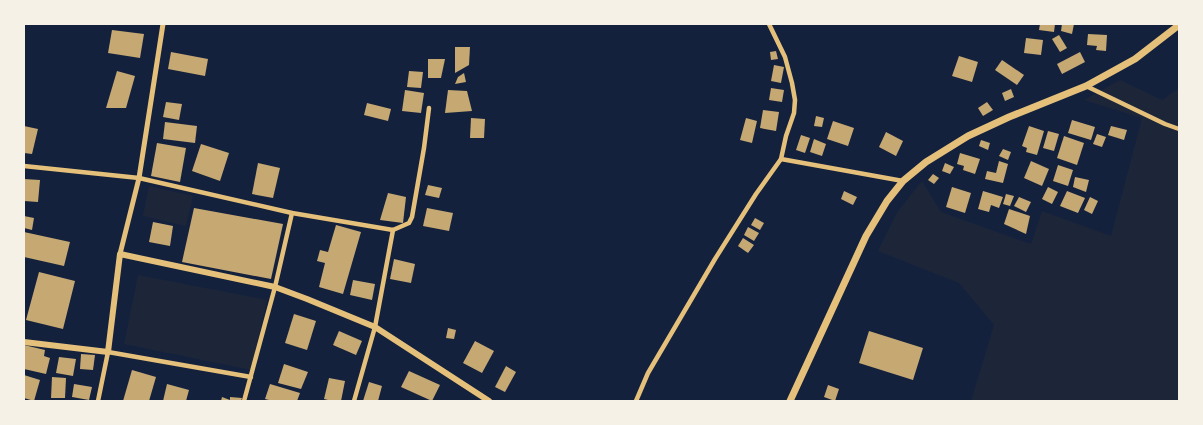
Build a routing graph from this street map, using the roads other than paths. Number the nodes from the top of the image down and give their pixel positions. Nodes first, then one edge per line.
1 (163, 24) edge
2 (769, 24) edge
3 (1179, 25) edge
4 (1086, 86) junction
5 (429, 108) dead end
6 (1179, 129) edge
7 (781, 159) junction
8 (24, 166) edge
9 (138, 178) junction
10 (903, 181) junction
11 (292, 213) junction
12 (393, 230) junction
13 (120, 254) junction
14 (275, 287) junction
15 (375, 327) junction
16 (24, 342) edge
17 (108, 352) junction
18 (251, 377) junction
19 (98, 401) edge
20 (244, 401) edge
21 (354, 401) edge
22 (489, 401) edge
23 (636, 401) edge
24 (790, 401) edge

1 - 9 street
2 - 7 street
3 - 4 main road
4 - 6 street
4 - 10 main road
5 - 12 street
7 - 10 street
7 - 23 street
8 - 9 street
9 - 11 street
9 - 13 street
10 - 24 main road
11 - 12 street
11 - 14 street
12 - 15 street
13 - 14 main road
13 - 17 main road
14 - 15 main road
14 - 18 street
15 - 21 street
15 - 22 main road
16 - 17 main road
17 - 18 street
17 - 19 street
18 - 20 street

